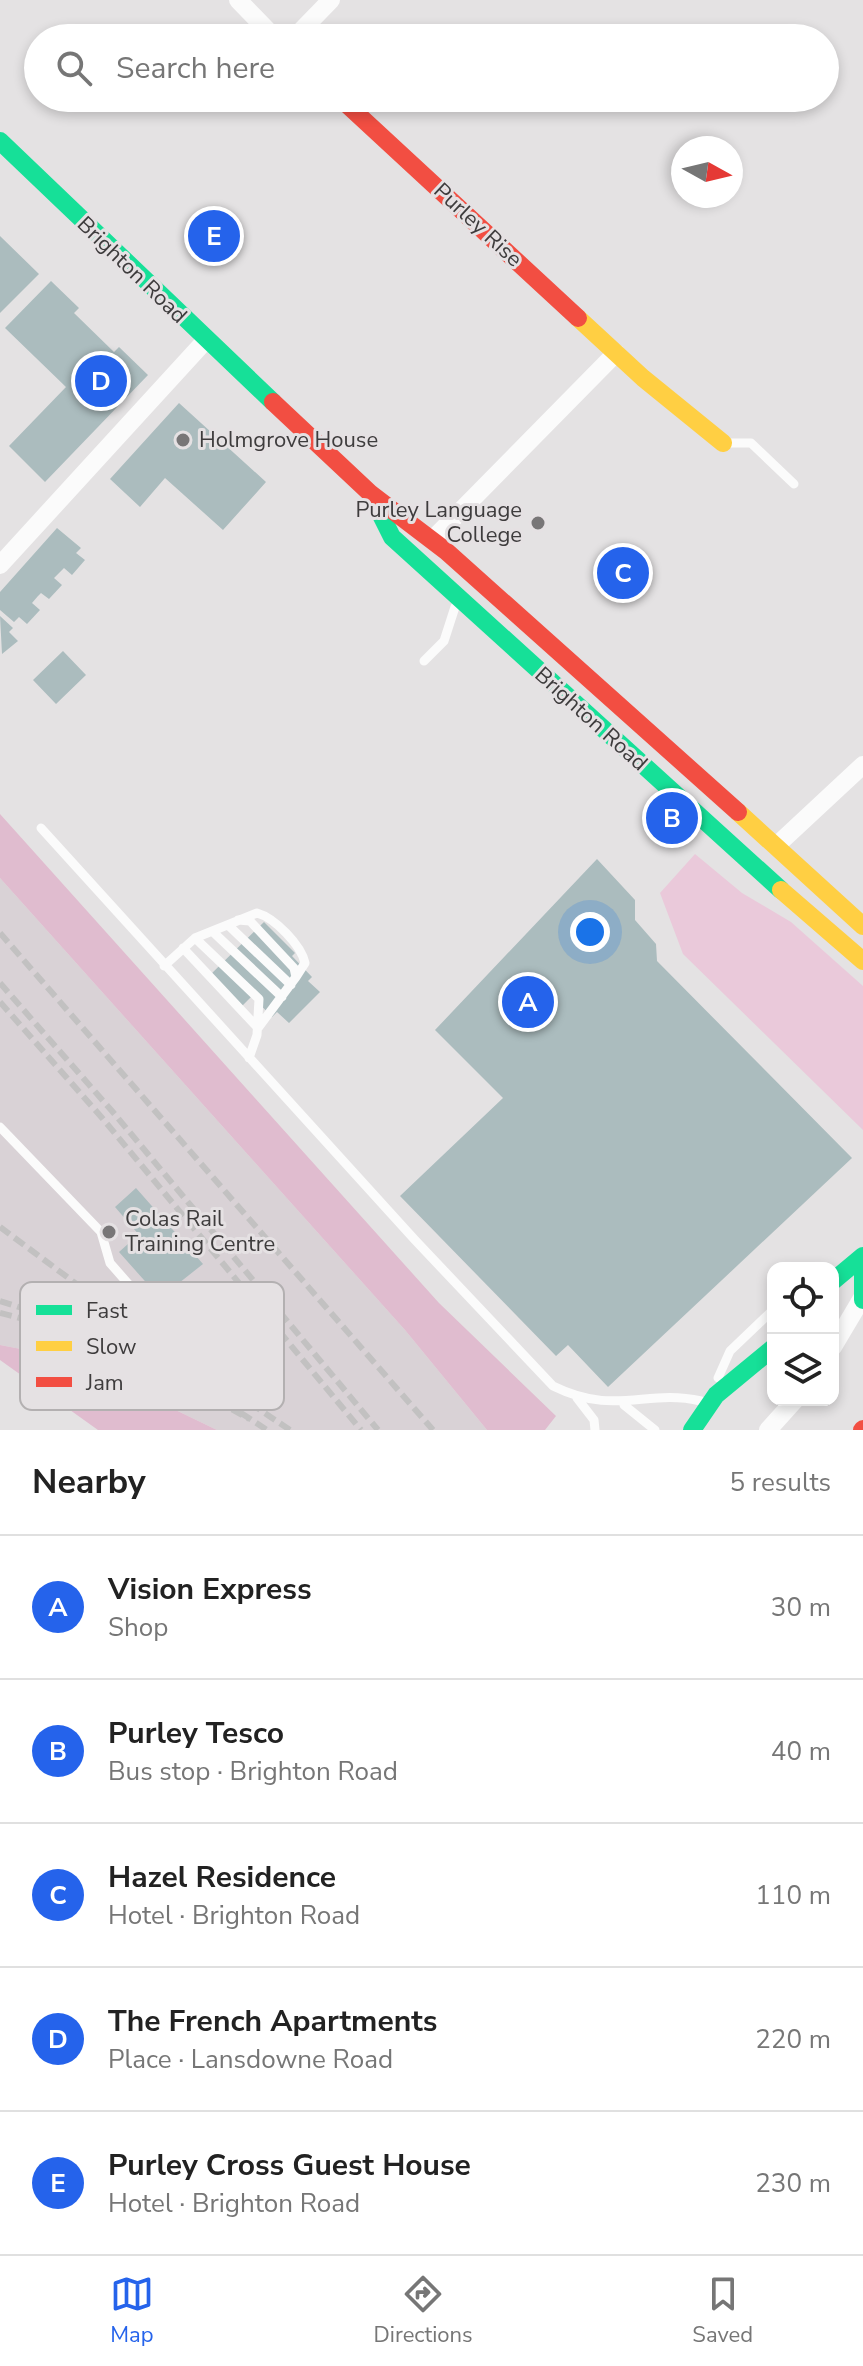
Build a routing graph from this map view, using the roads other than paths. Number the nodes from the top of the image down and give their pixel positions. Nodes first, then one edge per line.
1 (238, 0) edge
2 (331, 0) edge
3 (261, 24) edge
4 (308, 24) edge
5 (355, 112) edge
6 (0, 141) edge
7 (205, 341) junction
8 (616, 353) junction
9 (723, 443) joint
10 (794, 484) dead end
11 (371, 494) junction
12 (433, 539) junction
13 (0, 565) edge
14 (458, 597) junction
15 (424, 661) dead end
16 (863, 765) edge
17 (41, 828) dead end
18 (776, 846) junction
19 (233, 922) junction
20 (863, 926) edge
21 (212, 931) junction
22 (195, 938) junction
23 (183, 948) junction
24 (863, 961) edge
25 (164, 966) junction
26 (294, 981) junction
27 (282, 997) junction
28 (258, 1028) junction
29 (249, 1058) junction
30 (0, 1127) edge
31 (863, 1259) edge
32 (839, 1277) edge
33 (127, 1282) edge
34 (863, 1299) edge
35 (767, 1316) edge
36 (839, 1337) edge
37 (767, 1354) edge
38 (577, 1398) junction
39 (712, 1398) junction
40 (621, 1403) junction
41 (790, 1406) edge
42 (595, 1430) edge
43 (655, 1430) edge
44 (692, 1430) edge
45 (768, 1430) edge

1 - 3 street
2 - 4 street
5 - 8 main road, Purley Rise
6 - 7 main road, Brighton Road
7 - 11 main road, Brighton Road
7 - 13 street
8 - 9 main road, Purley Rise
8 - 12 street
9 - 10 lane
11 - 12 main road, Brighton Road
11 - 14 main road, Brighton Road
12 - 18 main road, Brighton Road
14 - 15 lane
14 - 24 main road, Brighton Road
16 - 18 street
17 - 25 lane
18 - 20 main road, Brighton Road
19 - 21 lane
19 - 26 lane
19 - 26 lane
19 - 26 lane
21 - 22 lane
21 - 27 lane
22 - 23 lane
22 - 28 lane
23 - 25 lane
23 - 28 lane
25 - 29 lane
26 - 27 lane
27 - 28 lane
28 - 29 lane
29 - 38 lane
30 - 33 lane
31 - 32 main road
31 - 34 main road
34 - 36 street
35 - 39 lane
37 - 39 main road
38 - 40 lane
38 - 42 lane
39 - 40 lane
39 - 44 main road
40 - 43 lane
41 - 45 street

